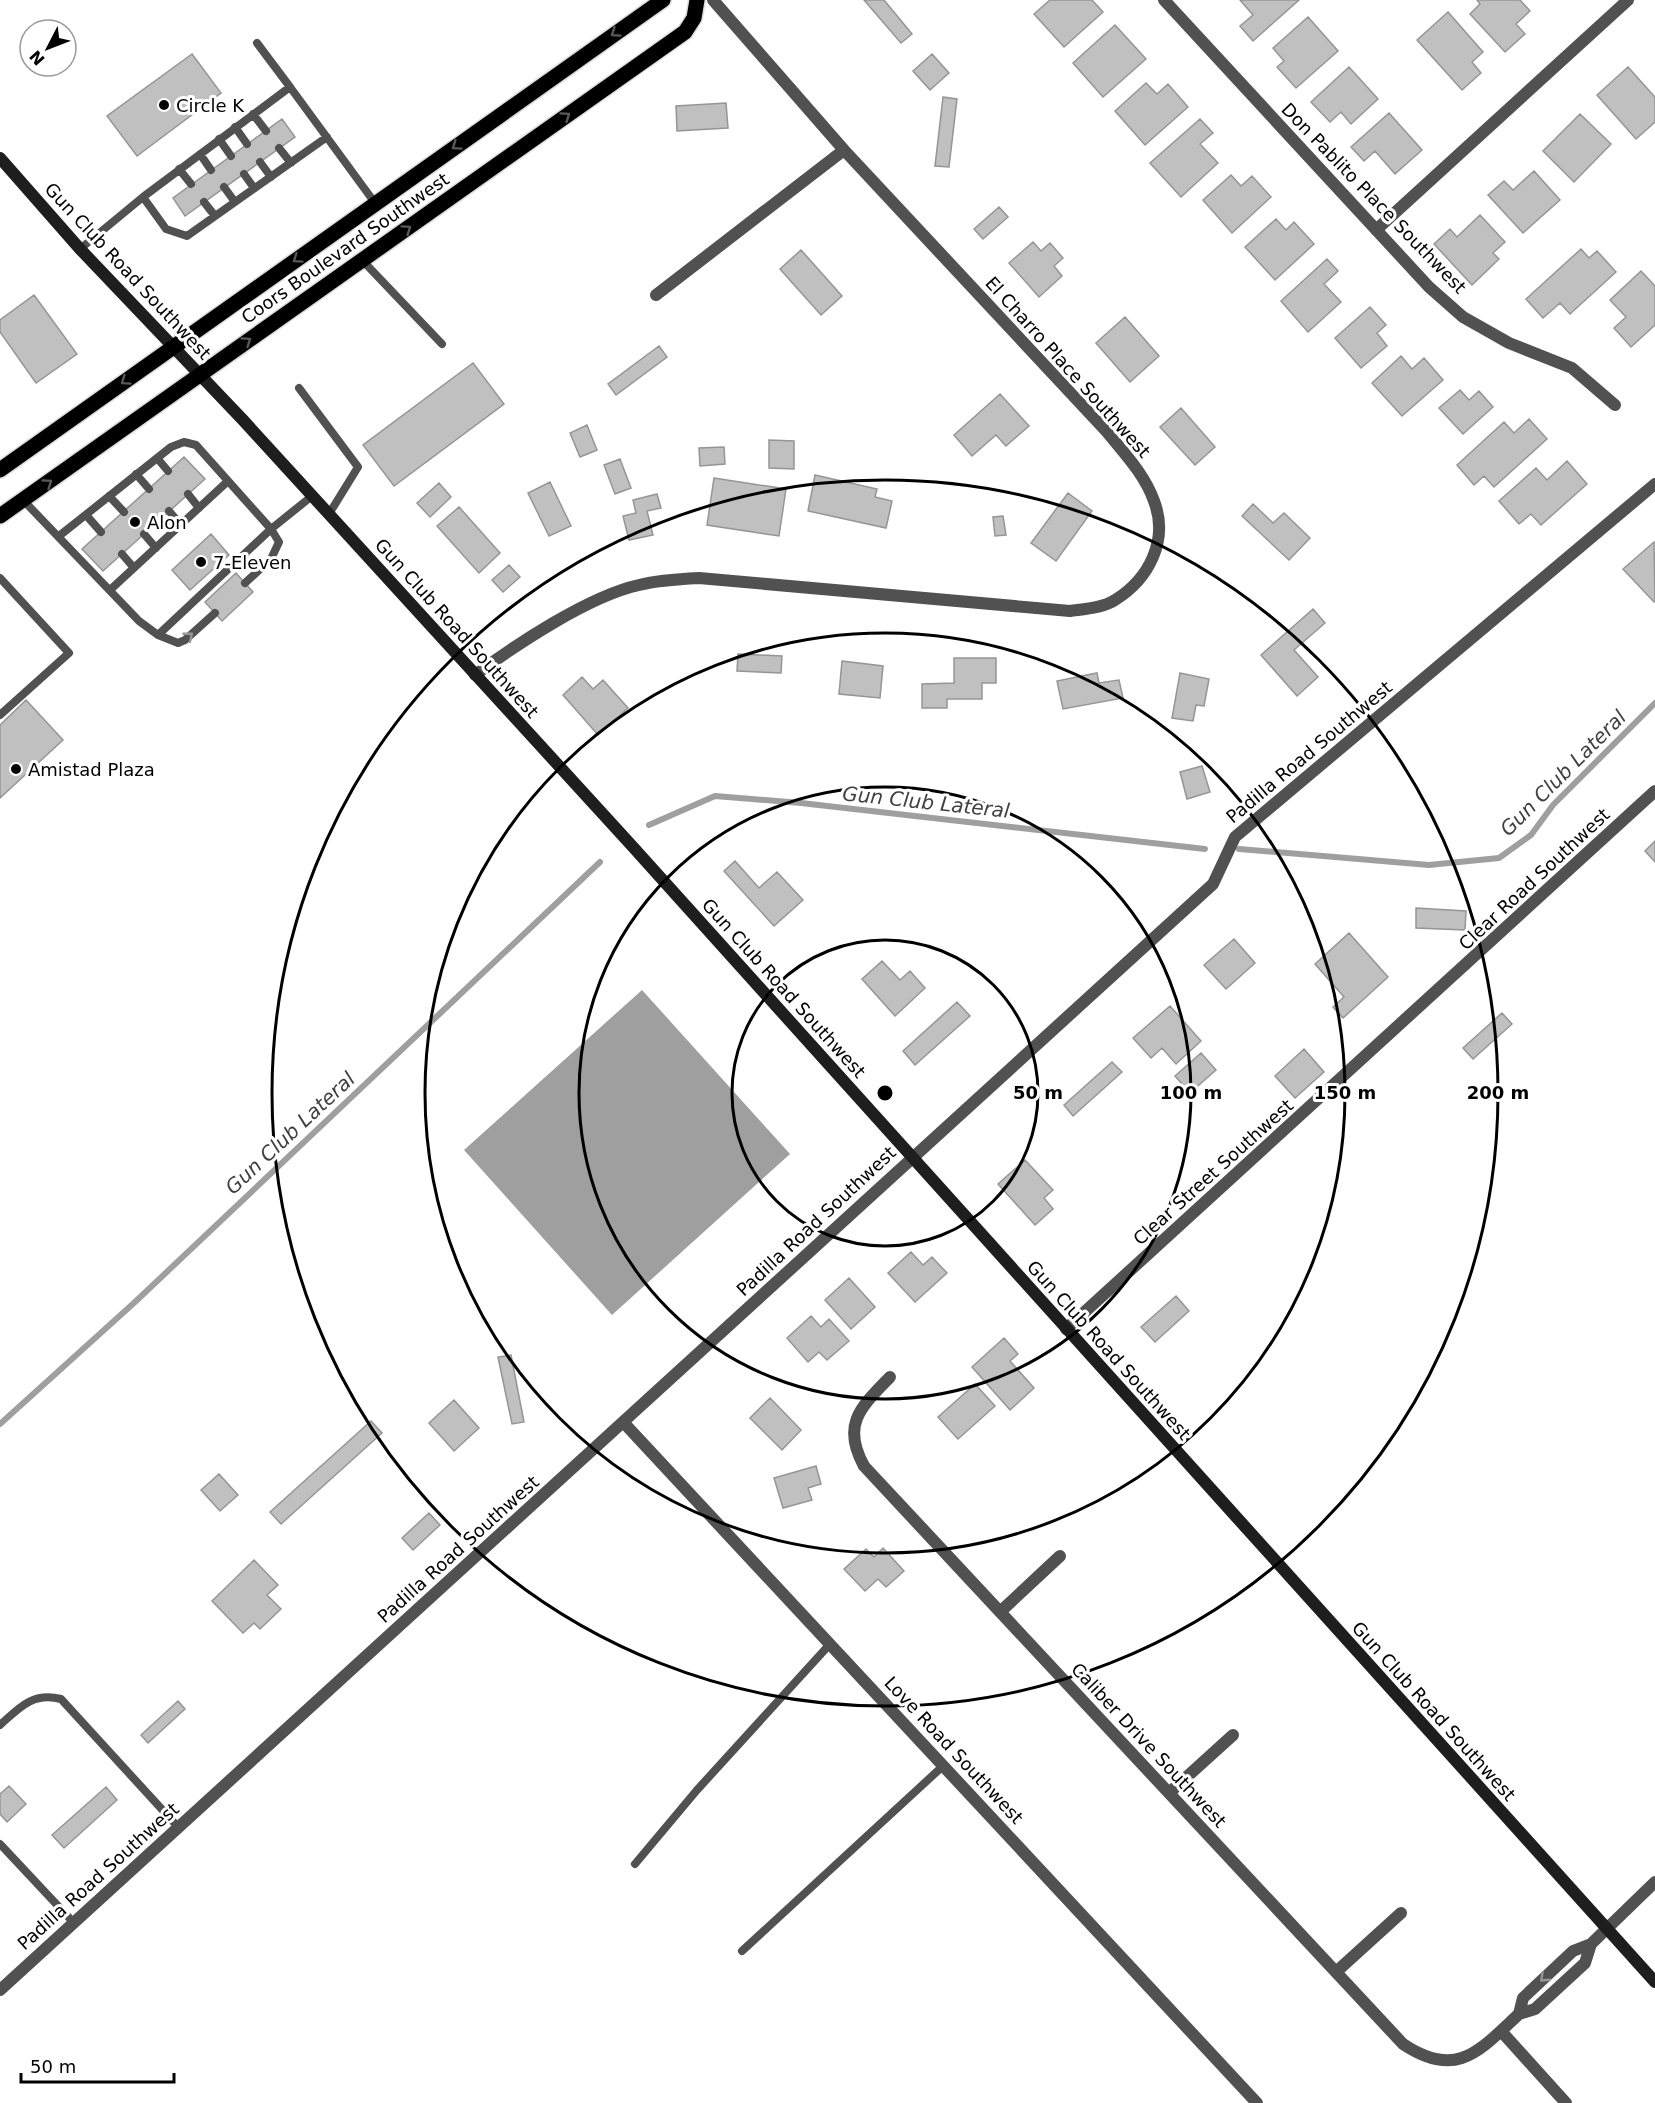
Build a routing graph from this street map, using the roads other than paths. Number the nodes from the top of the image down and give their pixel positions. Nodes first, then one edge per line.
1 (663, 0) edge
2 (696, 0) edge
3 (713, 0) edge
4 (1164, 0) edge
5 (1628, 0) edge
6 (257, 43) dead end
7 (290, 87) junction
8 (252, 114) junction
9 (235, 127) junction
10 (266, 131) dead end
11 (327, 138) junction
12 (219, 139) junction
13 (247, 144) dead end
14 (279, 148) dead end
15 (844, 150) junction
16 (200, 154) junction
17 (231, 156) dead end
18 (0, 158) edge
19 (260, 162) dead end
20 (291, 163) junction
21 (179, 169) junction
22 (211, 170) dead end
23 (244, 174) dead end
24 (271, 177) junction
25 (191, 184) dead end
26 (224, 188) dead end
27 (254, 188) junction
28 (143, 197) junction
29 (204, 202) dead end
30 (235, 202) junction
31 (375, 203) junction
32 (215, 216) junction
33 (1376, 230) junction
34 (80, 249) junction
35 (362, 260) junction
36 (656, 295) dead end
37 (442, 344) dead end
38 (173, 347) junction
39 (200, 375) junction
40 (299, 388) dead end
41 (1615, 405) dead end
42 (157, 458) junction
43 (0, 470) edge
44 (168, 471) dead end
45 (136, 474) junction
46 (228, 481) junction
47 (1655, 484) edge
48 (148, 489) dead end
49 (188, 494) dead end
50 (110, 496) junction
51 (312, 496) junction
52 (23, 500) junction
53 (199, 508) junction
54 (124, 512) dead end
55 (169, 512) dead end
56 (86, 514) junction
57 (329, 514) junction
58 (0, 516) edge
59 (181, 525) junction
60 (271, 529) junction
61 (101, 532) dead end
62 (144, 534) dead end
63 (59, 536) junction
64 (156, 548) junction
65 (122, 554) dead end
66 (134, 568) junction
67 (0, 578) edge
68 (245, 583) dead end
69 (110, 590) junction
70 (215, 613) dead end
71 (158, 635) junction
72 (475, 675) junction
73 (0, 715) edge
74 (1655, 791) edge
75 (1437, 993) joint
76 (911, 1157) junction
77 (1066, 1329) junction
78 (890, 1377) dead end
79 (624, 1423) junction
80 (1060, 1556) dead end
81 (1000, 1612) junction
82 (830, 1644) junction
83 (0, 1725) edge
84 (1233, 1735) dead end
85 (943, 1766) junction
86 (1169, 1793) junction
87 (179, 1828) junction
88 (0, 1844) edge
89 (634, 1864) dead end
90 (1655, 1882) edge
91 (1401, 1913) dead end
92 (74, 1923) junction
93 (1606, 1928) junction
94 (742, 1951) dead end
95 (1336, 1972) junction
96 (1655, 1982) edge
97 (0, 1990) edge
98 (1500, 2031) junction
99 (1257, 2103) edge
100 (1566, 2103) edge

1 -> 31 main road, Coors Boulevard Southwest
35 -> 2 main road, Coors Boulevard Southwest
3 - 15 street, El Charro Place Southwest
4 - 33 street, Don Pablito Place Southwest
5 - 33 street
6 - 7 lane
7 - 8 lane
7 - 11 lane
8 - 9 lane
8 - 10 lane
9 - 12 lane
9 - 13 lane
11 - 20 lane
11 - 31 lane
12 - 16 lane
12 - 17 lane
14 - 20 lane
15 - 36 street
15 - 72 street, El Charro Place Southwest
16 - 21 lane
16 - 22 lane
18 - 34 street, Gun Club Road Southwest
19 - 24 lane
20 - 24 lane
21 - 25 lane
21 - 28 lane
23 - 27 lane
24 - 27 lane
26 - 30 lane
27 - 30 lane
28 - 32 lane
28 - 34 lane
29 - 32 lane
30 - 32 lane
31 -> 38 main road, Coors Boulevard Southwest
33 - 41 street, Don Pablito Place Southwest
34 - 38 street, Gun Club Road Southwest
35 - 37 lane
39 -> 35 main road, Coors Boulevard Southwest
38 - 39 street, Gun Club Road Southwest
38 -> 43 main road, Coors Boulevard Southwest
39 - 51 street, Gun Club Road Southwest
52 -> 39 main road, Coors Boulevard Southwest
40 - 57 lane
42 - 44 lane
42 - 45 lane
42 - 46 lane
45 - 48 lane
45 - 50 lane
46 - 53 lane
46 - 60 lane
47 - 76 street, Padilla Road Southwest
49 - 53 lane
50 - 54 lane
50 - 56 lane
51 - 57 street, Gun Club Road Southwest
51 - 60 lane
52 - 58 main road, Coors Boulevard Southwest
52 - 63 lane
53 - 59 lane
55 - 59 lane
56 - 61 lane
56 - 63 lane
57 - 72 street, Gun Club Road Southwest
59 - 64 lane
60 - 68 lane
60 - 71 lane
62 - 64 lane
63 - 69 lane
64 - 66 lane
65 - 66 lane
66 - 69 lane
67 - 73 lane
69 - 71 lane
71 -> 70 lane
72 - 76 street, Gun Club Road Southwest
74 - 75 street, Clear Road Southwest
75 - 77 street, Clear Street Southwest
76 - 77 street, Gun Club Road Southwest
76 - 79 street, Padilla Road Southwest
77 - 93 street, Gun Club Road Southwest
78 - 81 street, Caliber Drive Southwest
79 - 82 street, Love Road Southwest
79 - 87 street, Padilla Road Southwest
80 - 81 street
81 - 86 street, Caliber Drive Southwest
82 - 85 street, Love Road Southwest
82 - 89 lane
83 - 87 lane
84 - 86 street
85 - 94 lane
85 - 99 street, Love Road Southwest
86 - 95 street, Caliber Drive Southwest
87 - 92 street, Padilla Road Southwest
88 - 92 lane
90 - 93 street, Caliber Drive Southwest
91 - 95 street
92 - 97 street, Padilla Road Southwest
93 - 96 street, Gun Club Road Southwest
93 - 98 street, Caliber Drive Southwest
95 - 98 street, Caliber Drive Southwest
98 - 100 street

